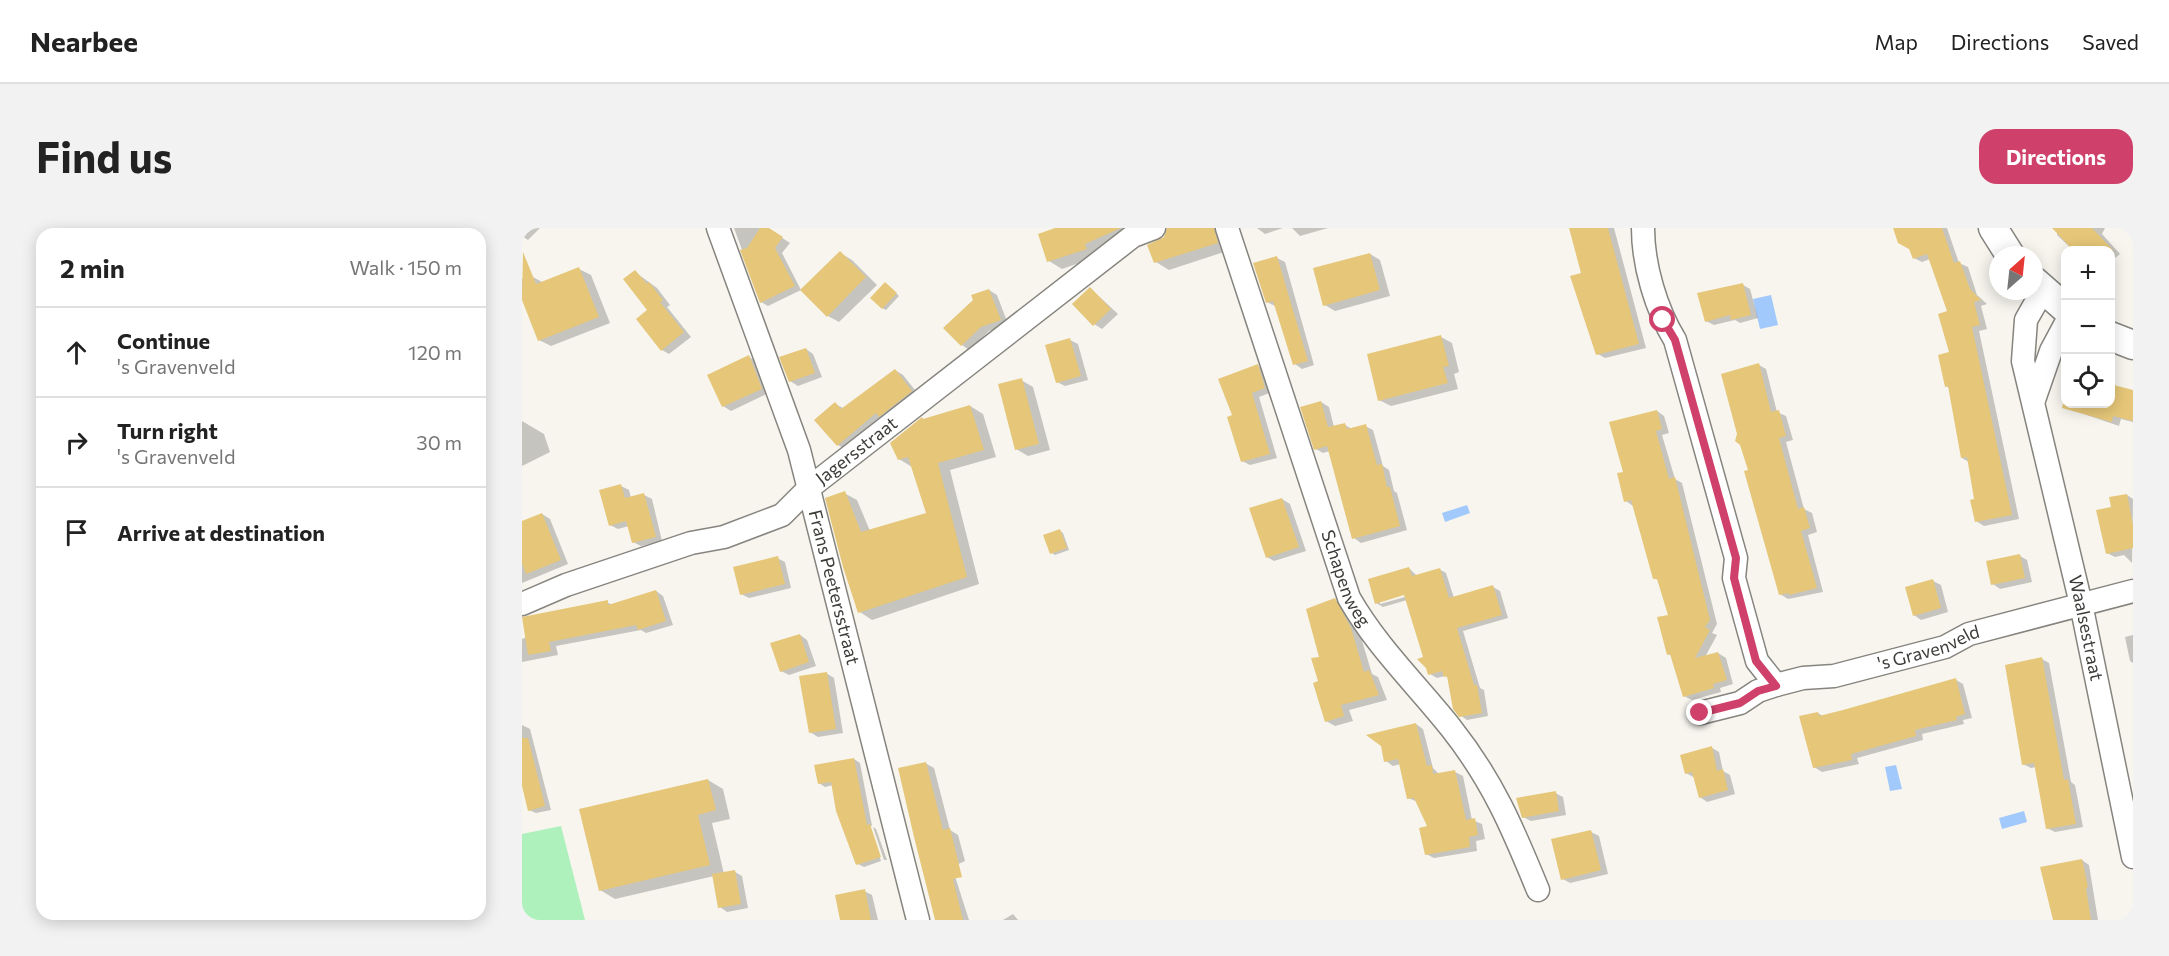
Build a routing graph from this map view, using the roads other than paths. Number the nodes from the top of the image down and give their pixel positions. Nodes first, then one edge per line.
1 (718, 228) edge
2 (1154, 228) edge
3 (1227, 228) edge
4 (1643, 228) edge
5 (1993, 228) edge
6 (2004, 246) edge
7 (2043, 289) edge
8 (2033, 300) edge
9 (2061, 305) edge
10 (2061, 332) edge
11 (2115, 338) edge
12 (2133, 345) edge
13 (2034, 400) junction
14 (809, 488) junction
15 (2133, 591) edge
16 (522, 604) edge
17 (2081, 604) junction
18 (1776, 686) junction
19 (1700, 713) dead end
20 (2133, 857) edge
21 (1538, 890) dead end
22 (918, 920) edge

1 - 14 street, Frans Peetersstraat
2 - 14 street, Jagersstraat
3 - 21 street, Schapenweg
4 - 18 street
5 - 6 street
7 - 9 street
8 - 13 street, Waalsestraat
10 - 13 street
11 - 12 street
13 - 17 street, Waalsestraat
14 - 16 street, Jagersstraat
14 - 22 street, Frans Peetersstraat
15 - 17 street, 's Gravenveld
17 - 18 street, 's Gravenveld
17 - 20 street, Waalsestraat
18 - 19 street, 's Gravenveld

